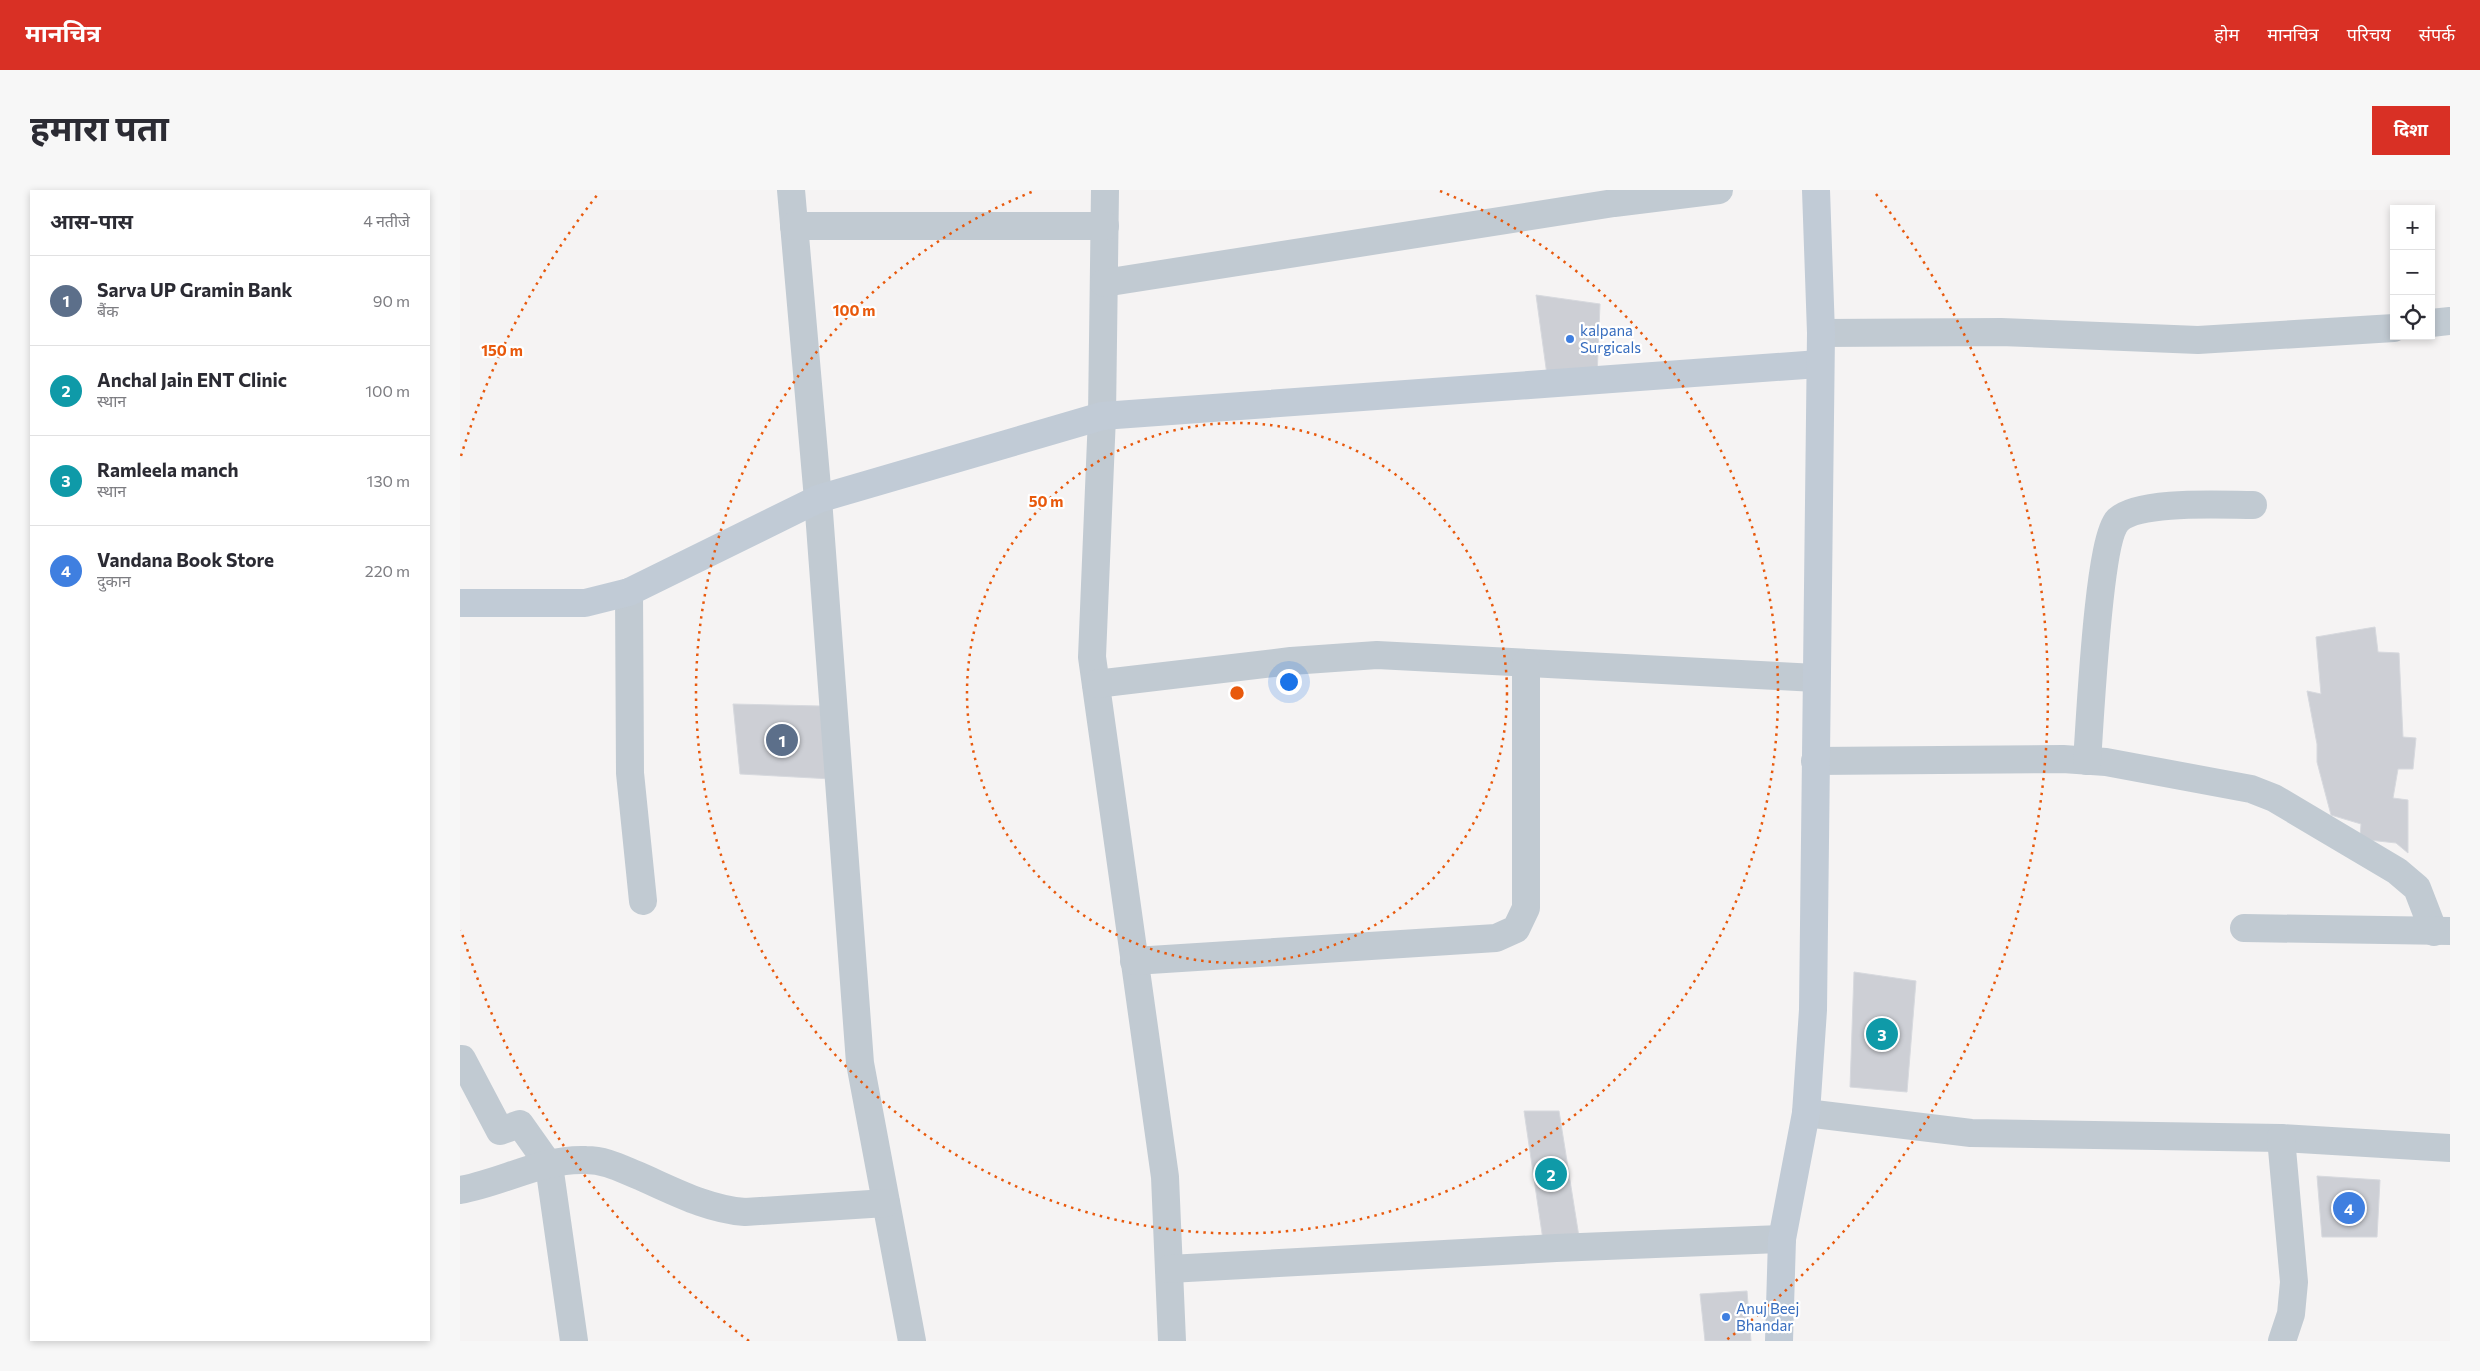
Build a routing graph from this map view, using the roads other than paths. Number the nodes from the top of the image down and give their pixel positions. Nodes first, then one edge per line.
1 (791, 190) edge
2 (1105, 190) edge
3 (1719, 190) edge
4 (1816, 190) edge
5 (794, 226) junction
6 (1105, 226) junction
7 (1104, 283) junction
8 (2450, 320) edge
9 (2435, 322) edge
10 (2390, 328) edge
11 (1821, 333) junction
12 (1819, 364) junction
13 (1102, 416) junction
14 (818, 499) junction
15 (2252, 505) dead end
16 (629, 592) junction
17 (460, 603) edge
18 (1526, 663) junction
19 (1816, 678) junction
20 (1096, 684) junction
21 (1815, 761) junction
22 (2087, 761) junction
23 (643, 901) dead end
24 (2244, 928) dead end
25 (2442, 932) edge
26 (1134, 961) junction
27 (460, 1059) edge
28 (1806, 1113) junction
29 (2281, 1138) junction
30 (2450, 1148) edge
31 (550, 1165) junction
32 (460, 1190) edge
33 (886, 1203) junction
34 (1782, 1239) junction
35 (1169, 1269) junction
36 (574, 1341) edge
37 (912, 1341) edge
38 (1172, 1341) edge
39 (1780, 1341) edge
40 (2282, 1341) edge

1 - 5 street
2 - 6 street
3 - 7 street
4 - 11 street
5 - 6 street
5 - 14 street
6 - 7 street
7 - 13 street
8 - 9 street
10 - 11 street
11 - 12 street
12 - 13 street
12 - 19 street
13 - 14 street
13 - 20 street
14 - 16 street
14 - 33 street
15 - 22 street
16 - 17 street
16 - 23 street
18 - 19 street
18 - 20 street
18 - 26 street
19 - 21 street
20 - 26 street
21 - 22 street
21 - 28 street
22 - 25 street
24 - 25 street
26 - 35 street
27 - 31 street
28 - 29 street
28 - 34 street
29 - 30 street
29 - 40 street
31 - 32 street
31 - 33 street
31 - 36 street
33 - 37 street
34 - 35 street
34 - 39 street
35 - 38 street

